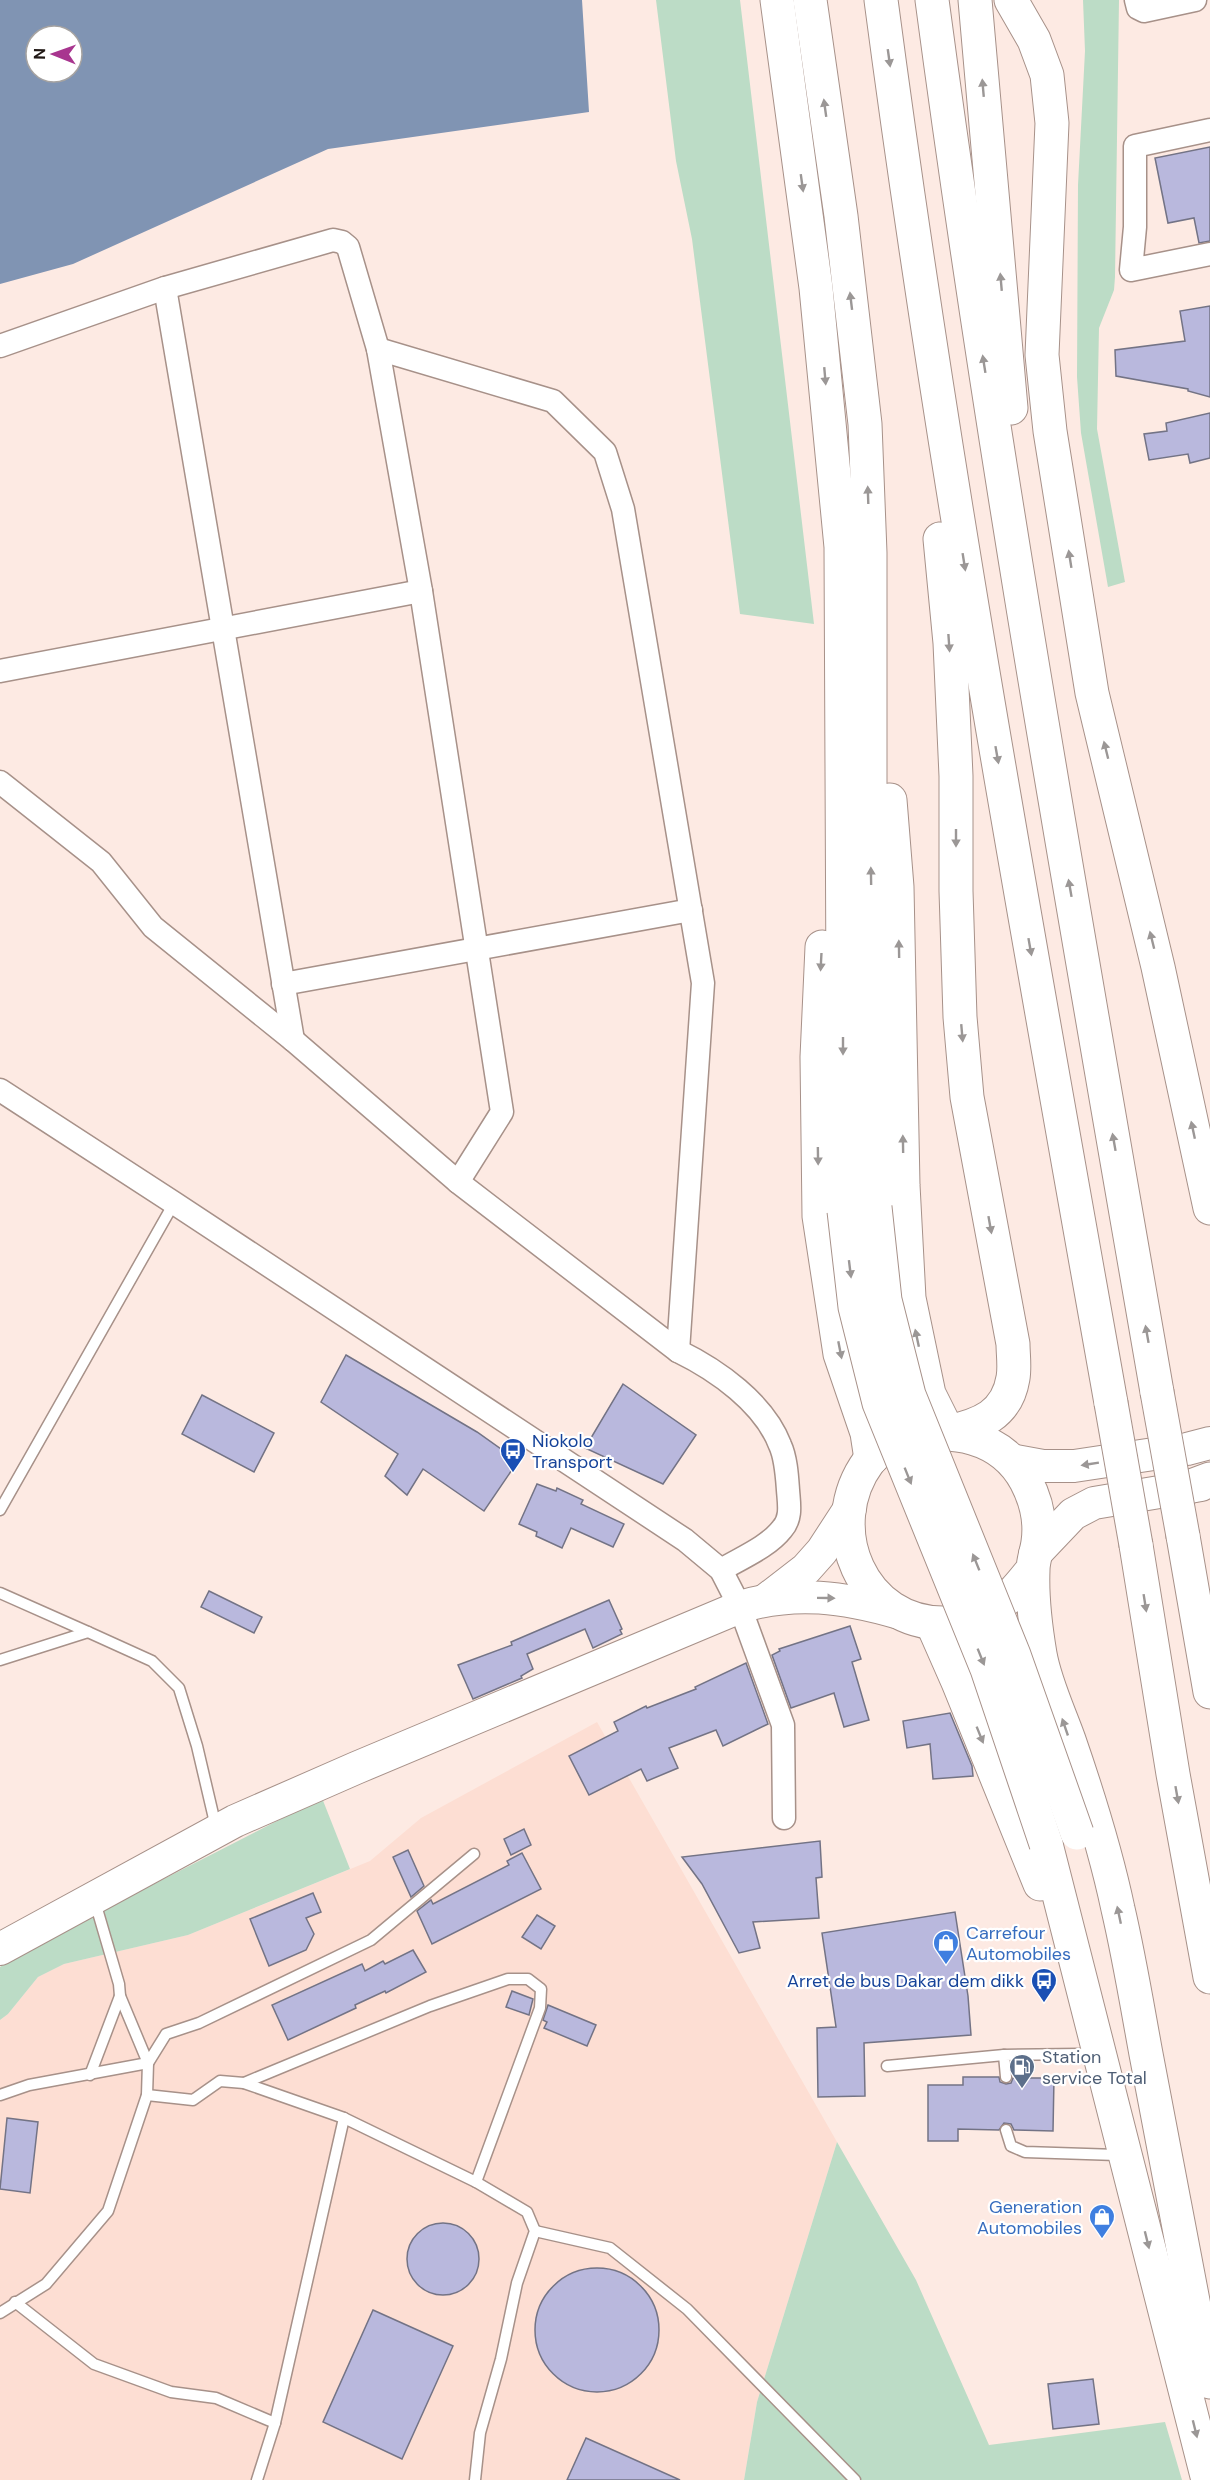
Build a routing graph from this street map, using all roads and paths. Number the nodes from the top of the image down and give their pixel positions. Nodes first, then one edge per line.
1 (777, 0) edge
2 (810, 0) edge
3 (881, 0) edge
4 (932, 0) edge
5 (975, 0) edge
6 (1011, 0) edge
7 (1195, 0) edge
8 (1138, 5) edge
9 (1210, 130) edge
10 (906, 188) junction
11 (1210, 254) edge
12 (165, 288) junction
13 (0, 346) edge
14 (378, 349) junction
15 (855, 550) junction
16 (420, 591) junction
17 (223, 628) junction
18 (0, 671) edge
19 (1033, 675) junction
20 (0, 782) edge
21 (691, 910) junction
22 (475, 949) junction
23 (283, 984) junction
24 (293, 1040) junction
25 (0, 1090) edge
26 (458, 1182) junction
27 (174, 1203) junction
28 (1210, 1208) edge
29 (860, 1209) junction
30 (678, 1351) junction
31 (948, 1432) junction
32 (1210, 1443) edge
33 (871, 1459) junction
34 (1011, 1460) junction
35 (1202, 1484) edge
36 (850, 1509) junction
37 (0, 1510) edge
38 (1034, 1562) junction
39 (722, 1570) junction
40 (0, 1593) edge
41 (753, 1603) junction
42 (899, 1613) junction
43 (932, 1623) junction
44 (88, 1632) junction
45 (0, 1660) edge
46 (1210, 1692) edge
47 (784, 1818) dead end
48 (216, 1831) junction
49 (474, 1854) dead end
50 (94, 1899) junction
51 (0, 1949) edge
52 (1210, 1977) edge
53 (120, 1996) junction
54 (1081, 2054) junction
55 (1005, 2055) junction
56 (148, 2062) junction
57 (887, 2066) dead end
58 (90, 2075) junction
59 (1006, 2078) dead end
60 (244, 2083) junction
61 (0, 2095) edge
62 (147, 2095) junction
63 (344, 2118) junction
64 (1006, 2130) dead end
65 (1117, 2155) junction
66 (476, 2182) junction
67 (1132, 2183) junction
68 (536, 2231) junction
69 (15, 2302) junction
70 (0, 2313) edge
71 (1201, 2343) junction
72 (1210, 2382) edge
73 (275, 2423) junction
74 (257, 2480) edge
75 (475, 2480) edge
76 (855, 2480) edge
77 (1208, 2480) edge

1 -> 15 highway
15 -> 2 highway
3 -> 10 highway
19 -> 4 highway
19 -> 5 highway
28 -> 6 highway
7 - 8 street
9 - 11 street
10 -> 31 highway
10 -> 52 highway, bridge
12 - 13 street
12 - 14 street
12 - 17 street
14 - 16 street
14 - 21 street
15 - 29 highway
31 -> 15 highway
15 -> 33 highway
16 - 17 street
16 - 22 street
17 - 18 street
17 - 23 street
46 -> 19 highway, bridge
20 - 24 street
21 - 22 street
21 - 30 street
22 - 23 street
22 - 26 street
23 - 24 street
24 - 26 street
25 - 27 street
26 - 30 street
27 - 37 lane
27 - 39 street
29 -> 67 highway, bridge
71 -> 29 highway, bridge
30 - 39 street
31 - 33 highway
31 - 34 highway
32 -> 34 main road
33 - 36 highway
34 - 38 highway
35 - 38 main road
36 - 41 main road
36 - 42 highway
38 - 43 highway
71 -> 38 highway
39 - 41 street
40 - 44 lane
41 -> 42 main road
41 - 47 street
41 - 48 main road
42 - 43 highway
43 -> 54 highway
44 - 45 lane
44 - 48 lane
48 - 50 main road
49 - 56 lane
50 - 51 main road
50 - 53 lane
53 - 56 lane
53 - 58 lane
54 - 55 lane
54 - 65 highway
55 - 57 lane
55 - 59 lane
56 - 58 lane
56 - 62 lane
58 - 61 lane
60 - 62 lane
60 - 63 lane
60 - 66 lane
62 - 69 lane
63 - 66 lane
63 - 73 lane
64 - 65 lane
65 - 67 highway
66 - 68 lane
67 -> 77 highway
68 - 75 lane
68 - 76 lane
69 - 70 lane
69 - 73 lane
71 - 72 highway
73 - 74 lane

